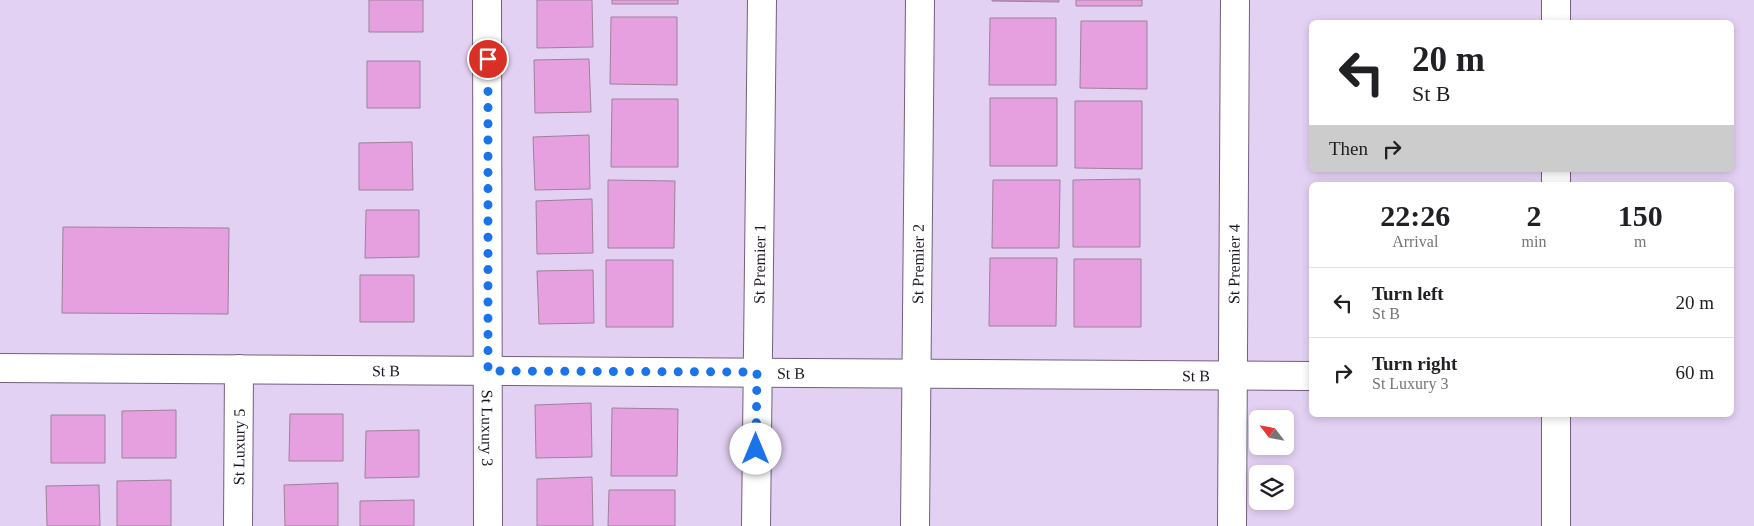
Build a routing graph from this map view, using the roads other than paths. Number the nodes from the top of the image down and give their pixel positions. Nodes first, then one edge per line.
1 (488, 0) edge
2 (762, 0) edge
3 (920, 0) edge
4 (1235, 0) edge
5 (1556, 0) edge
6 (1556, 20) edge
7 (0, 368) edge
8 (239, 369) junction
9 (488, 371) junction
10 (757, 372) junction
11 (917, 374) junction
12 (1233, 376) junction
13 (1309, 376) edge
14 (1556, 417) edge
15 (238, 526) edge
16 (488, 526) edge
17 (756, 526) edge
18 (915, 526) edge
19 (1232, 526) edge
20 (1556, 526) edge

1 - 9 street, St Luxury 3
2 - 10 street, St Premier 1
3 - 11 street, St Premier 2
4 - 12 street, St Premier 4
5 - 6 street
7 - 8 street, St B
8 - 9 street, St B
8 - 15 street, St Luxury 5
9 - 10 street, St B
9 - 16 street, St Luxury 3
10 - 11 street, St B
10 - 17 street, St Premier 1
11 - 12 street, St B
11 - 18 street, St Premier 2
12 - 13 street, St B
12 - 19 street, St Premier 4
14 - 20 street

